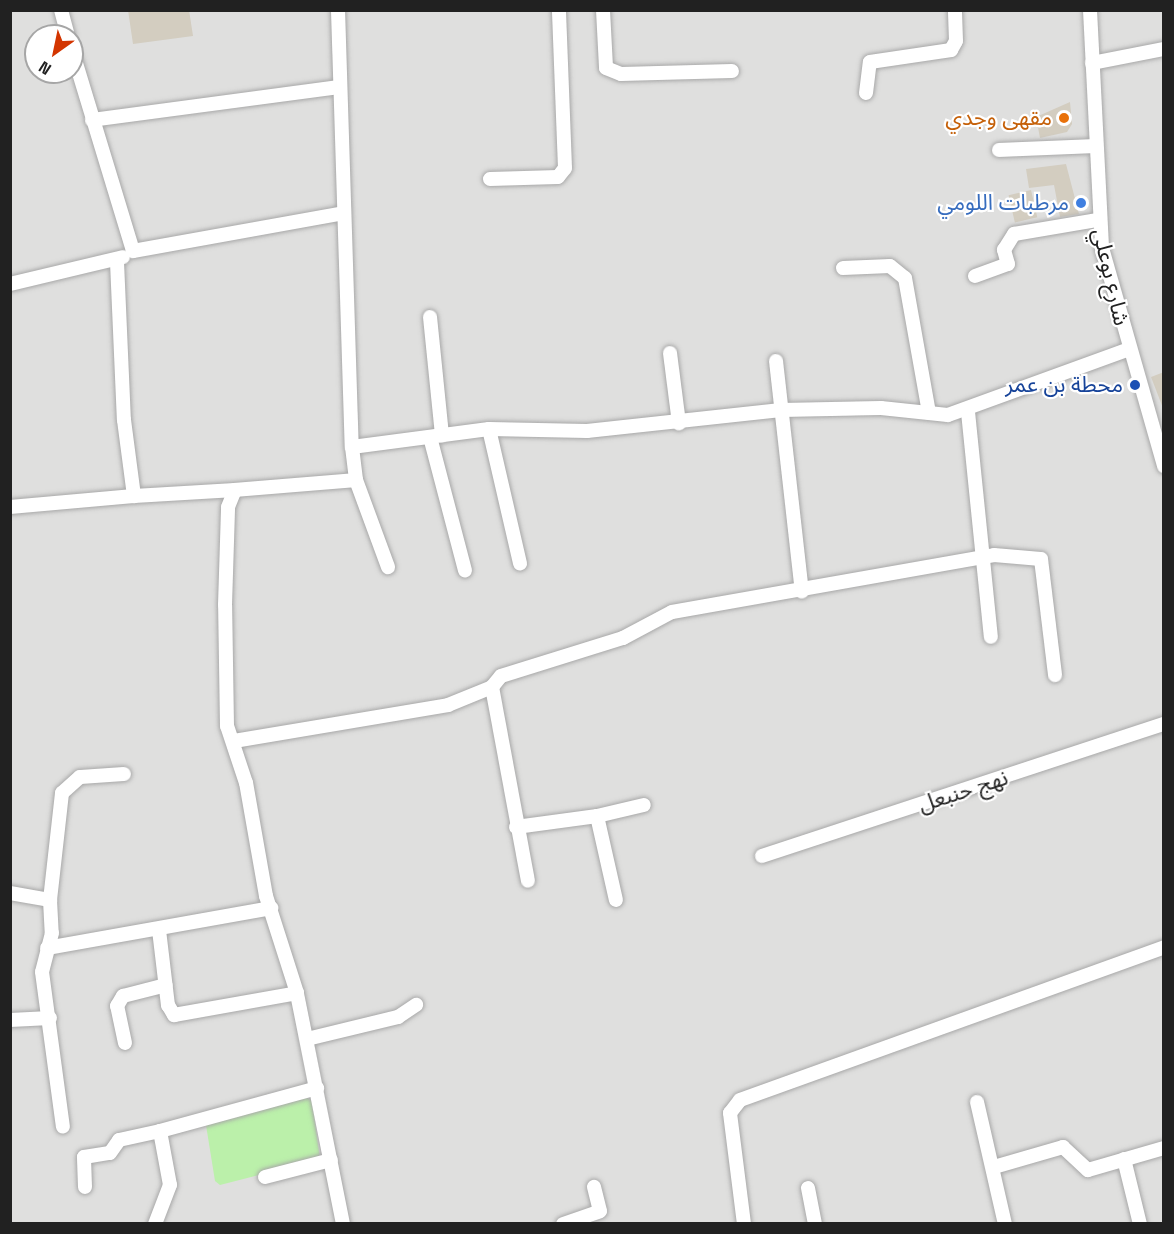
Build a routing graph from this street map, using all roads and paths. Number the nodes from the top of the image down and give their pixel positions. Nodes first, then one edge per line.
1 (338, 10) edge
2 (559, 10) edge
3 (603, 10) edge
4 (955, 10) edge
5 (1090, 10) edge
6 (1164, 49) edge
7 (1092, 63) junction
8 (732, 71) dead end
9 (82, 84) edge
10 (338, 87) junction
11 (866, 93) dead end
12 (92, 120) junction
13 (1095, 146) junction
14 (999, 150) dead end
15 (490, 179) dead end
16 (344, 213) junction
17 (1098, 220) junction
18 (132, 251) junction
19 (117, 262) junction
20 (843, 268) dead end
21 (975, 276) dead end
22 (10, 284) edge
23 (430, 317) dead end
24 (1129, 349) junction
25 (670, 352) dead end
26 (776, 362) dead end
27 (781, 410) junction
28 (968, 412) junction
29 (929, 413) junction
30 (679, 423) junction
31 (1159, 424) edge
32 (489, 429) junction
33 (436, 436) junction
34 (352, 447) junction
35 (1164, 466) edge
36 (356, 480) junction
37 (235, 490) junction
38 (134, 496) junction
39 (10, 507) edge
40 (983, 556) junction
41 (520, 563) dead end
42 (388, 567) dead end
43 (465, 570) dead end
44 (801, 592) junction
45 (991, 637) dead end
46 (1055, 675) dead end
47 (492, 687) junction
48 (1164, 724) edge
49 (234, 741) junction
50 (124, 774) dead end
51 (644, 806) dead end
52 (597, 816) junction
53 (516, 827) junction
54 (762, 856) dead end
55 (528, 881) dead end
56 (10, 893) edge
57 (50, 900) junction
58 (616, 900) dead end
59 (271, 908) junction
60 (159, 930) junction
61 (52, 933) junction
62 (72, 944) junction
63 (1164, 946) edge
64 (47, 948) junction
65 (166, 985) junction
66 (297, 993) junction
67 (416, 1005) dead end
68 (50, 1018) junction
69 (10, 1020) edge
70 (306, 1039) junction
71 (125, 1043) dead end
72 (317, 1088) junction
73 (977, 1102) dead end
74 (63, 1127) dead end
75 (160, 1131) junction
76 (1164, 1148) edge
77 (1124, 1159) junction
78 (331, 1160) junction
79 (994, 1167) junction
80 (265, 1177) dead end
81 (85, 1187) dead end
82 (594, 1187) dead end
83 (808, 1188) dead end
84 (154, 1224) edge
85 (343, 1224) edge
86 (562, 1224) edge
87 (744, 1224) edge
88 (815, 1224) edge
89 (1005, 1224) edge
90 (1140, 1224) edge

1 - 10 street
2 - 15 street
3 - 8 street
4 - 11 street
5 - 7 street, شارع بوعلي
6 - 7 street
7 - 13 street, شارع بوعلي
9 - 12 street
10 - 12 street
10 - 16 street
12 - 18 street
13 - 14 street
13 - 17 street, شارع بوعلي
16 - 18 street
16 - 34 street
17 - 21 street
17 - 24 street, شارع بوعلي
18 - 19 street
19 - 22 street
19 - 38 street
20 - 29 street
23 - 33 street
24 - 28 street
24 - 31 street, شارع بوعلي
25 - 30 street
26 - 27 street
27 - 29 street
27 - 30 street
27 - 44 street
28 - 29 street
28 - 40 street
30 - 32 street
31 - 35 street, شارع بوعلي
32 - 33 street
32 - 41 street
33 - 34 street
33 - 43 street
34 - 36 street
36 - 37 street
36 - 42 street
37 - 38 street
37 - 49 street
38 - 39 street
40 - 44 street
40 - 45 street
40 - 46 street
44 - 47 street
47 - 49 street
47 - 53 street
48 - 54 street, نهج حنبعل
49 - 59 street
50 - 57 street
51 - 52 street
52 - 53 street
52 - 58 street
53 - 55 street
56 - 57 street
57 - 61 street
59 - 60 street
59 - 66 street
60 - 62 street
60 - 65 street
61 - 62 street
61 - 64 street
62 - 64 street
63 - 87 street
64 - 68 street
65 - 66 street
65 - 71 street
66 - 70 street
67 - 70 street
68 - 69 street
68 - 74 street
70 - 72 street
72 - 75 street
72 - 78 street
73 - 79 street
75 - 81 street
75 - 84 street
76 - 77 street
77 - 79 street
77 - 90 street
78 - 80 street
78 - 85 street
79 - 89 street
82 - 86 street
83 - 88 street

